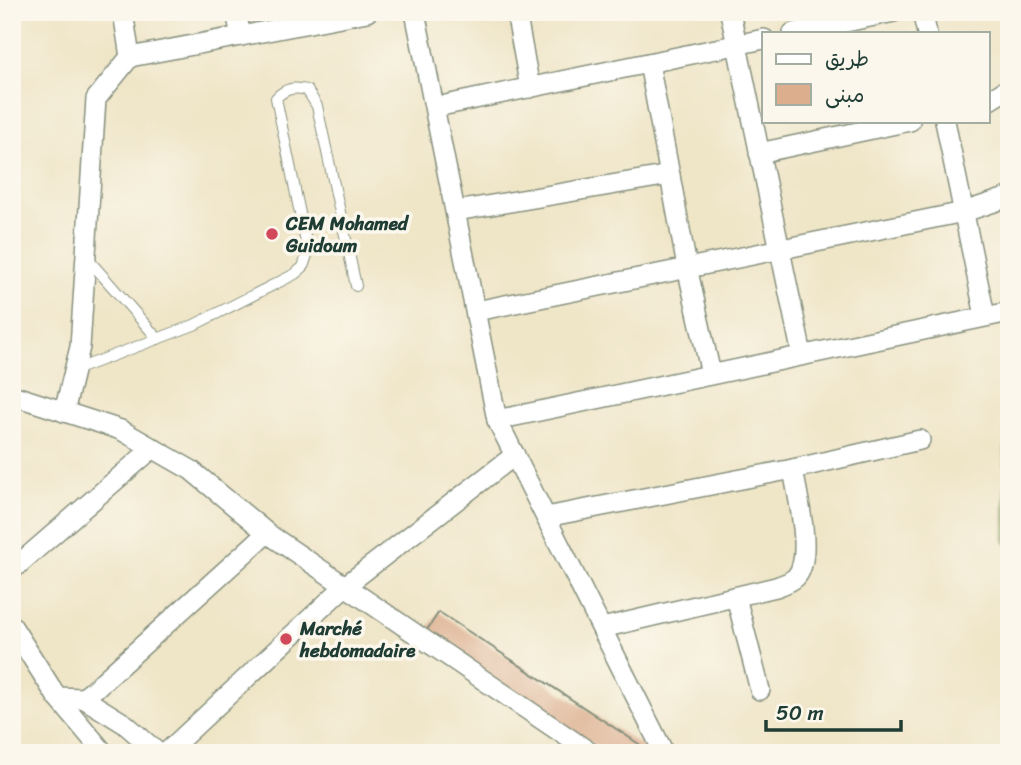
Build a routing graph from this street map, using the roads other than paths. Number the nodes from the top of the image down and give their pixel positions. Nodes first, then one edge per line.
1 (123, 12) edge
2 (236, 12) edge
3 (368, 12) edge
4 (415, 12) edge
5 (516, 12) edge
6 (730, 12) edge
7 (894, 12) edge
8 (922, 12) edge
9 (798, 32) edge
10 (927, 32) edge
11 (242, 36) junction
12 (762, 39) edge
13 (736, 45) junction
14 (130, 57) junction
15 (649, 63) junction
16 (530, 88) junction
17 (1009, 88) edge
18 (990, 100) edge
19 (436, 107) junction
20 (905, 122) edge
21 (945, 122) edge
22 (759, 153) junction
23 (670, 175) junction
24 (1009, 197) edge
25 (456, 211) junction
26 (964, 212) junction
27 (780, 248) junction
28 (86, 257) junction
29 (687, 267) junction
30 (356, 286) dead end
31 (475, 311) junction
32 (1009, 312) edge
33 (985, 316) junction
34 (159, 339) junction
35 (802, 355) junction
36 (75, 370) junction
37 (711, 374) junction
38 (12, 395) edge
39 (64, 412) junction
40 (497, 420) junction
41 (920, 440) dead end
42 (153, 449) junction
43 (515, 455) junction
44 (793, 469) junction
45 (546, 517) junction
46 (267, 533) junction
47 (12, 570) edge
48 (345, 586) junction
49 (736, 597) junction
50 (12, 626) edge
51 (602, 628) junction
52 (760, 690) dead end
53 (57, 697) junction
54 (83, 698) junction
55 (104, 753) edge
56 (158, 753) edge
57 (166, 753) edge
58 (591, 753) edge
59 (664, 753) edge

1 - 14 street
2 - 11 street
3 - 11 street
4 - 19 street
5 - 16 street
6 - 13 street
7 - 9 street
8 - 10 street
11 - 14 street
12 - 13 street
13 - 15 street
13 - 22 street
14 - 28 street
15 - 16 street
15 - 23 street
16 - 19 street
17 - 18 street
19 - 25 street
20 - 22 street
21 - 26 street
22 - 27 street
23 - 25 street
23 - 29 street
24 - 26 street
25 - 31 street
26 - 27 street
26 - 33 street
27 - 29 street
27 - 35 street
28 - 34 lane
28 - 36 street
29 - 31 street
29 - 37 street
30 - 34 lane
31 - 40 street
32 - 33 street
33 - 35 street
34 - 36 lane
35 - 37 street
36 - 39 street
37 - 40 street
38 - 39 street
39 - 42 street
40 - 43 street
41 - 44 street
42 - 46 street
42 - 47 street
43 - 45 street
43 - 48 street
44 - 45 street
44 - 49 street
45 - 51 street
46 - 48 street
46 - 54 street
48 - 57 street
48 - 58 street
49 - 51 street
49 - 52 street
50 - 53 street
51 - 59 street
53 - 54 street
53 - 55 street
54 - 56 street

